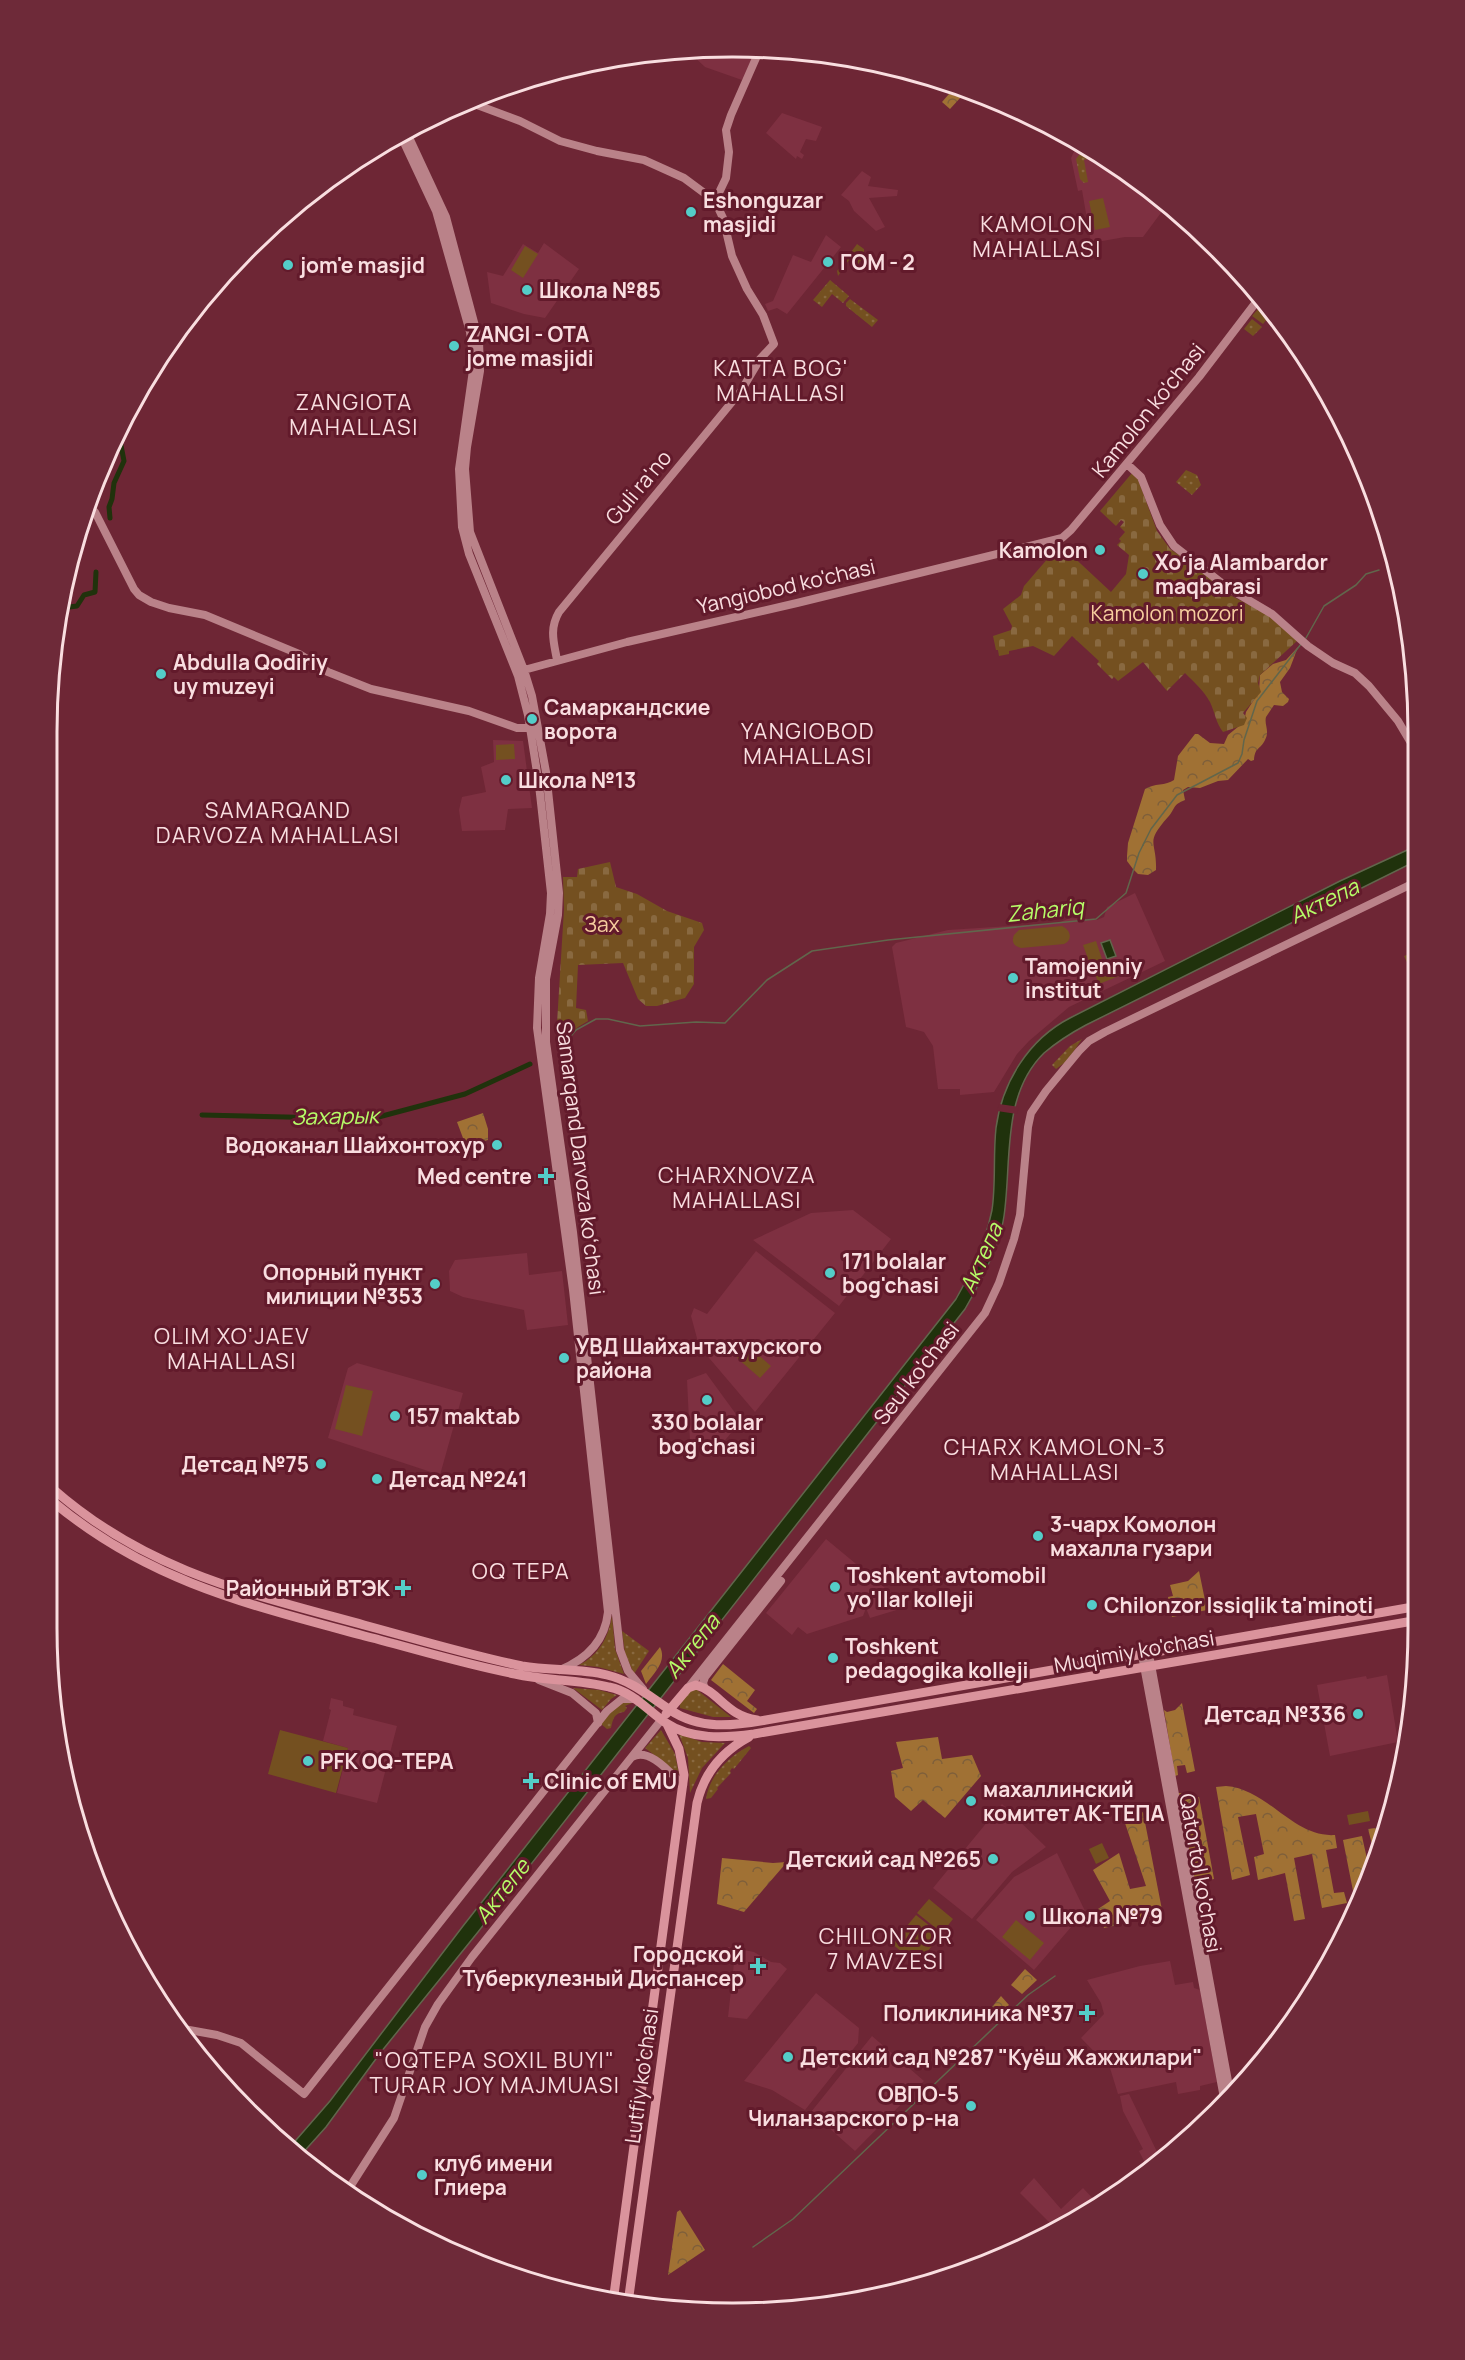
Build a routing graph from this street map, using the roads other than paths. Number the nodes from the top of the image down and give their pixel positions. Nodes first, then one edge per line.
1 (756, 58) edge
2 (480, 106) edge
3 (410, 139) edge
4 (404, 142) edge
5 (715, 201) junction
6 (449, 240) junction
7 (1254, 304) edge
8 (1127, 464) junction
9 (94, 512) edge
10 (1058, 539) joint
11 (557, 660) junction
12 (524, 670) junction
13 (534, 728) junction
14 (1408, 738) edge
15 (1408, 886) edge
16 (1408, 891) edge
17 (1326, 927) junction
18 (544, 1056) junction
19 (57, 1492) edge
20 (57, 1505) edge
21 (144, 1552) junction
22 (139, 1561) junction
23 (220, 1590) junction
24 (1408, 1608) edge
25 (1365, 1616) junction
26 (1408, 1622) edge
27 (1368, 1629) junction
28 (1243, 1637) junction
29 (392, 1638) junction
30 (431, 1642) junction
31 (1245, 1651) junction
32 (429, 1653) junction
33 (1146, 1654) junction
34 (1148, 1668) junction
35 (560, 1670) junction
36 (1046, 1672) junction
37 (528, 1677) junction
38 (1048, 1684) junction
39 (688, 1688) junction
40 (705, 1689) junction
41 (645, 1691) junction
42 (926, 1692) junction
43 (638, 1700) junction
44 (927, 1705) junction
45 (669, 1710) junction
46 (595, 1711) junction
47 (606, 1713) junction
48 (766, 1720) junction
49 (664, 1721) junction
50 (598, 1723) junction
51 (754, 1734) junction
52 (632, 1757) junction
53 (683, 1785) junction
54 (651, 2020) junction
55 (666, 2023) junction
56 (191, 2030) edge
57 (646, 2062) junction
58 (661, 2062) junction
59 (1223, 2078) junction
60 (1227, 2087) edge
61 (1224, 2090) edge
62 (351, 2185) edge
63 (614, 2292) edge
64 (629, 2295) edge

1 - 5 main road
2 - 5 main road
3 - 6 main road, Samarqand Darvoza koʻchasi
4 - 6 main road, Samarqand Darvoza koʻchasi
5 - 11 main road, Guli ra'no
6 - 12 main road, Samarqand Darvoza koʻchasi
6 - 13 main road, Samarqand Darvoza koʻchasi
7 - 8 main road, Kamolon ko'chasi
8 - 10 main road, Kamolon ko'chasi
8 - 14 main road
9 - 13 main road
10 - 11 main road, Yangiobod ko'chasi
11 - 12 main road, Yangiobod ko'chasi
12 - 13 main road, Samarqand Darvoza koʻchasi
13 - 18 main road, Samarqand Darvoza koʻchasi
15 - 17 main road, Seul ko'chasi
16 - 17 main road, Seul ko'chasi
17 - 39 main road, Seul ko'chasi
17 - 40 main road, Seul ko'chasi
18 - 35 main road, Samarqand Darvoza koʻchasi
18 - 41 main road, Samarqand Darvoza koʻchasi
19 - 21 main road
20 - 22 main road
21 - 22 main road
21 - 23 main road
22 - 23 main road
23 - 29 main road
24 - 25 main road, Muqimiy ko'chasi
25 - 27 main road
25 - 28 main road, Muqimiy ko'chasi
26 - 27 main road, Muqimiy ko'chasi
27 - 31 main road, Muqimiy ko'chasi
28 - 31 main road
28 - 33 main road, Muqimiy ko'chasi
29 - 30 main road, Muqimiy ko'chasi
29 - 32 main road, Muqimiy ko'chasi
30 - 32 main road
30 - 35 main road, Muqimiy ko'chasi
31 - 34 main road, Muqimiy ko'chasi
32 - 37 main road, Muqimiy ko'chasi
33 - 34 main road, Qatortol ko'chasi
33 - 36 main road, Muqimiy ko'chasi
34 - 38 main road, Muqimiy ko'chasi
34 - 59 main road, Qatortol ko'chasi
35 - 41 main road, Muqimiy ko'chasi
36 - 38 main road
36 - 42 main road, Muqimiy ko'chasi
37 - 43 main road, Muqimiy ko'chasi
37 - 46 main road
38 - 44 main road, Muqimiy ko'chasi
39 - 40 main road
39 - 45 main road, Seul ko'chasi
40 - 48 main road
41 - 45 main road, Muqimiy ko'chasi
42 - 44 main road
42 - 48 main road, Muqimiy ko'chasi
43 - 47 main road
43 - 49 main road, Muqimiy ko'chasi
44 - 51 main road, Muqimiy ko'chasi
45 - 48 main road, Muqimiy ko'chasi
45 - 49 main road, Seul ko'chasi
46 - 47 main road
46 - 50 main road
47 - 50 main road
49 - 51 main road, Muqimiy ko'chasi
49 - 52 main road
49 - 53 main road, Lutfiy ko'chasi
50 - 56 main road
51 - 55 main road, Lutfiy ko'chasi
52 - 53 main road
52 - 62 main road
53 - 54 main road, Lutfiy ko'chasi
54 - 55 main road
54 - 57 main road, Lutfiy ko'chasi
55 - 58 main road, Lutfiy ko'chasi
57 - 58 main road
57 - 63 main road, Lutfiy ko'chasi
58 - 64 main road, Lutfiy ko'chasi
59 - 60 main road, Qatortol ko'chasi
59 - 61 main road, Qatortol ko'chasi

